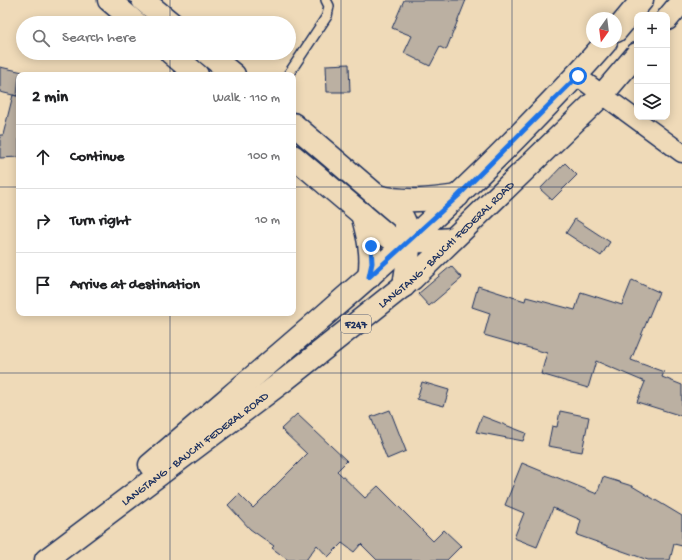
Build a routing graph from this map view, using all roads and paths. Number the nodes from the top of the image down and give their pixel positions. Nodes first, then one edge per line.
1 (109, 0) edge
2 (143, 0) edge
3 (326, 0) edge
4 (642, 0) edge
5 (682, 1) edge
6 (670, 15) edge
7 (128, 16) edge
8 (162, 16) edge
9 (622, 24) edge
10 (601, 48) edge
11 (634, 58) edge
12 (179, 60) edge
13 (216, 60) edge
14 (193, 72) edge
15 (230, 72) edge
16 (290, 72) edge
17 (578, 76) junction
18 (603, 94) junction
19 (296, 127) edge
20 (682, 153) edge
21 (296, 159) edge
22 (377, 196) junction
23 (458, 196) junction
24 (362, 214) junction
25 (454, 240) junction
26 (409, 242) junction
27 (369, 277) junction
28 (404, 286) junction
29 (38, 560) edge
30 (46, 560) edge

1 - 7 main road
2 - 8 main road
3 - 16 lane
4 - 9 main road
5 - 6 main road
10 - 17 main road, LANGTANG - BAUCHI FEDERAL ROAD / F247
11 - 18 main road, LANGTANG - BAUCHI FEDERAL ROAD / F247
12 - 14 main road
13 - 15 main road
17 - 18 street
17 - 23 main road, LANGTANG - BAUCHI FEDERAL ROAD / F247
18 - 20 street
18 - 25 main road, LANGTANG - BAUCHI FEDERAL ROAD / F247
19 - 22 main road
21 - 24 main road
22 - 23 main road
22 - 26 main road
23 - 26 main road, LANGTANG - BAUCHI FEDERAL ROAD / F247
24 - 26 main road
24 - 27 main road
25 - 26 main road
25 - 28 main road, LANGTANG - BAUCHI FEDERAL ROAD / F247
26 - 27 main road, LANGTANG - BAUCHI FEDERAL ROAD / F247
26 - 28 main road
27 - 29 main road, LANGTANG - BAUCHI FEDERAL ROAD / F247
28 - 30 main road, LANGTANG - BAUCHI FEDERAL ROAD / F247

